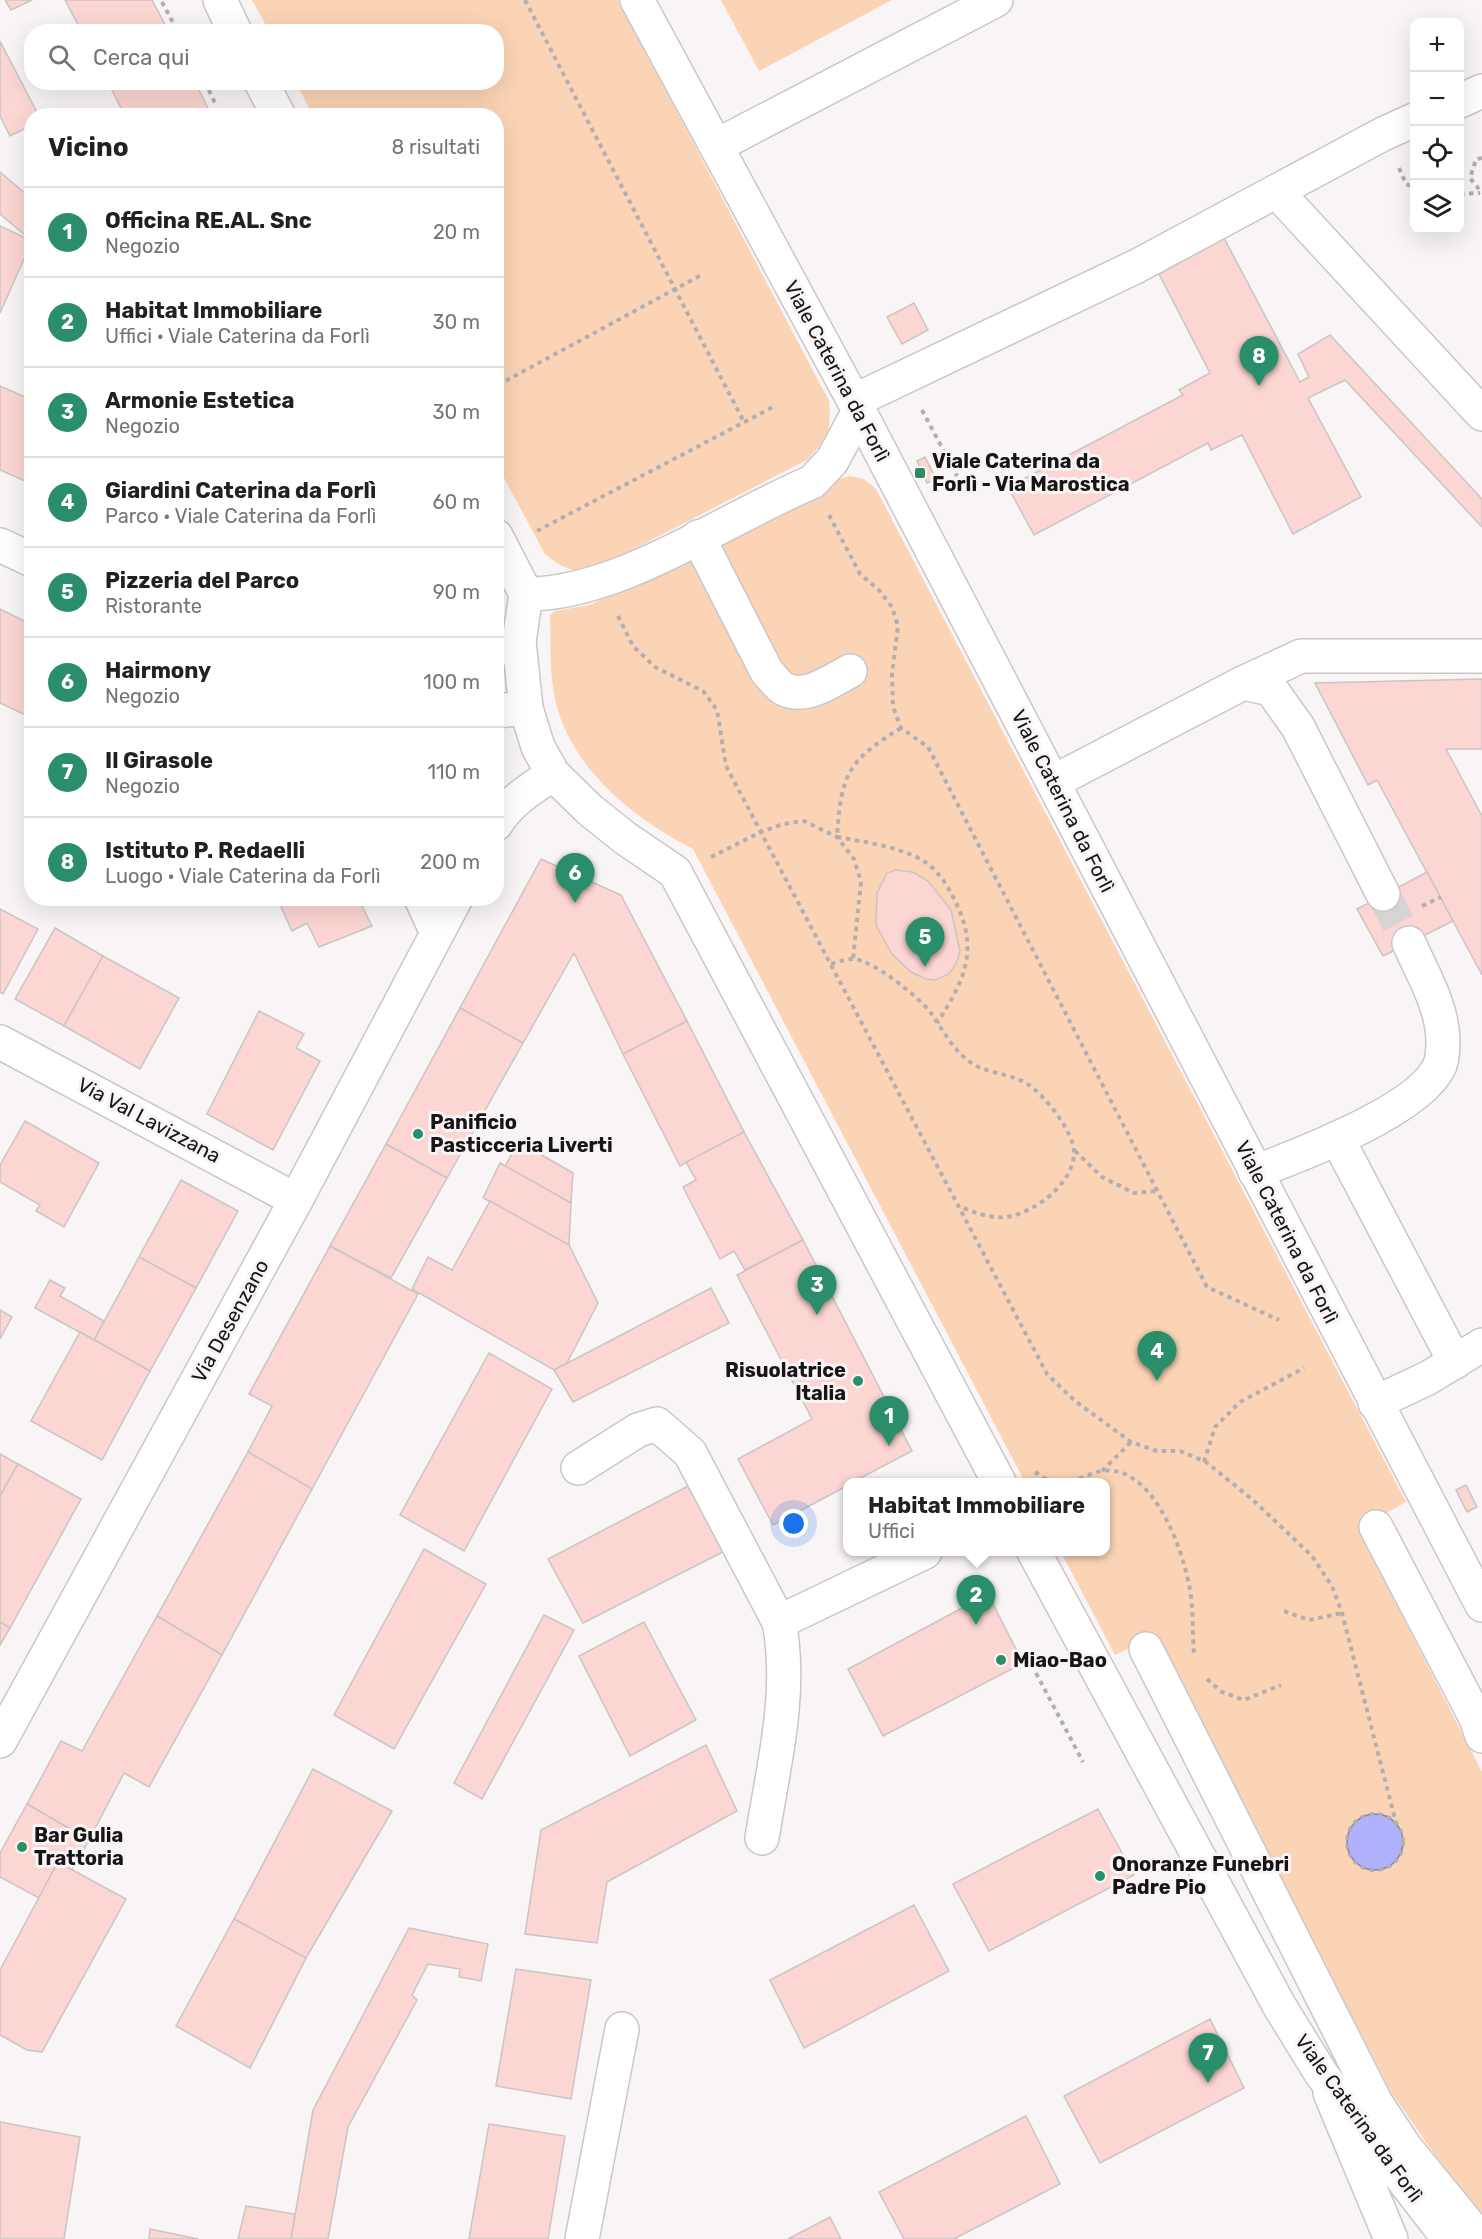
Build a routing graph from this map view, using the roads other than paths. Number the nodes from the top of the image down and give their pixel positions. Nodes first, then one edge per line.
1 (220, 0) edge
2 (637, 0) edge
3 (996, 0) edge
4 (231, 24) edge
5 (265, 90) edge
6 (1482, 91) edge
7 (1464, 99) edge
8 (275, 108) edge
9 (1410, 122) edge
10 (716, 146) junction
11 (1278, 193) junction
12 (857, 406) junction
13 (1482, 414) edge
14 (698, 537) junction
15 (0, 545) edge
16 (504, 551) edge
17 (24, 556) edge
18 (526, 594) junction
19 (508, 646) edge
20 (1482, 656) edge
21 (850, 671) dead end
22 (1243, 683) junction
23 (511, 709) edge
24 (552, 774) junction
25 (1053, 782) junction
26 (504, 812) edge
27 (1383, 894) tunnel mouth
28 (425, 906) edge
29 (452, 906) edge
30 (437, 933) junction
31 (1409, 943) tunnel mouth
32 (0, 1042) edge
33 (1337, 1138) junction
34 (1255, 1172) junction
35 (296, 1200) junction
36 (1482, 1345) edge
37 (1455, 1362) junction
38 (1375, 1403) junction
39 (578, 1468) dead end
40 (997, 1478) edge
41 (1376, 1527) dead end
42 (915, 1556) edge
43 (1037, 1556) edge
44 (1482, 1605) edge
45 (779, 1622) junction
46 (1146, 1649) dead end
47 (1482, 1736) edge
48 (0, 1741) edge
49 (762, 1838) dead end
50 (622, 2029) dead end
51 (1322, 2075) junction
52 (582, 2239) edge
53 (1391, 2239) edge
54 (1449, 2239) edge
55 (1480, 2239) edge

1 - 4 main road
2 - 10 main road, Viale Caterina da Forlì
3 - 10 main road
5 - 8 main road
6 - 7 main road
9 - 11 main road
10 - 12 main road, Viale Caterina da Forlì
11 - 12 main road
11 - 13 main road
12 - 14 main road
12 - 25 main road, Viale Caterina da Forlì
14 - 18 main road
14 - 21 main road
15 - 17 main road
16 - 18 main road
18 - 19 main road
19 - 23 main road
20 - 22 main road
22 - 25 main road
22 - 27 main road
23 - 24 main road
24 - 26 main road
24 - 40 main road
25 - 34 main road, Viale Caterina da Forlì
28 - 30 main road
29 - 30 main road, Via Desenzano
30 - 35 main road, Via Desenzano
31 - 33 main road
32 - 35 main road, Via Val Lavizzana
33 - 34 main road
33 - 37 main road
34 - 38 main road, Viale Caterina da Forlì
35 - 48 main road, Via Desenzano
36 - 37 main road
37 - 38 main road
38 - 44 main road, Viale Caterina da Forlì
39 - 45 main road
41 - 47 main road
42 - 45 main road
43 - 51 main road, Viale Caterina da Forlì
45 - 49 main road
46 - 55 main road, Viale Caterina da Forlì
50 - 52 main road
51 - 53 main road
51 - 54 main road, Viale Caterina da Forlì

